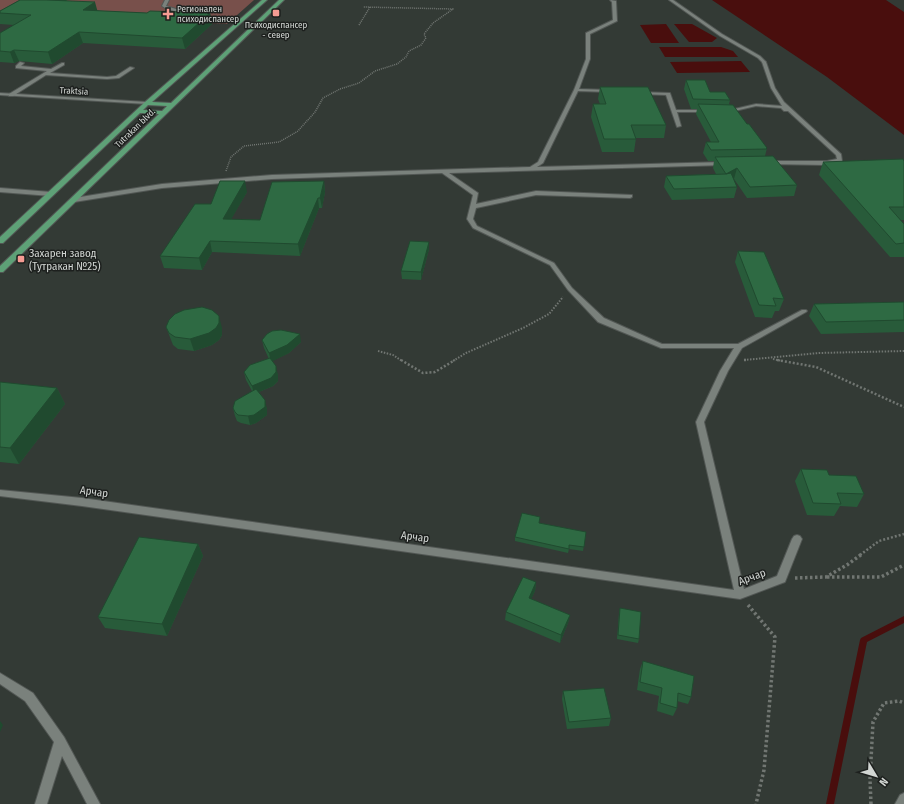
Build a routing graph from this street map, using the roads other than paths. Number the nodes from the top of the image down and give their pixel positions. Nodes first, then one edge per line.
1 (167, 0) edge
2 (265, 0) edge
3 (282, 0) edge
4 (612, 0) edge
5 (671, 0) edge
6 (200, 11) edge
7 (22, 62) edge
8 (62, 64) dead end
9 (132, 68) dead end
10 (51, 70) junction
11 (44, 74) junction
12 (576, 90) junction
13 (614, 92) edge
14 (637, 93) edge
15 (0, 94) edge
16 (11, 95) junction
17 (147, 103) junction
18 (171, 105) junction
19 (139, 111) junction
20 (674, 111) junction
21 (710, 111) edge
22 (725, 112) edge
23 (163, 113) junction
24 (679, 126) dead end
25 (758, 163) edge
26 (827, 163) junction
27 (727, 164) edge
28 (531, 169) junction
29 (444, 172) junction
30 (2, 192) edge
31 (51, 194) junction
32 (630, 196) dead end
33 (74, 200) junction
34 (473, 207) junction
35 (0, 241) edge
36 (0, 270) edge
37 (804, 311) dead end
38 (739, 346) junction
39 (0, 493) edge
40 (797, 539) dead end
41 (740, 595) junction
42 (0, 678) edge
43 (60, 741) junction
44 (904, 799) edge
45 (41, 804) edge
46 (94, 804) edge
47 (901, 804) edge

1 - 6 street
2 - 17 main road, Tutrakan blvd.
3 - 18 main road, Tutrakan blvd.
4 - 12 street
5 - 26 street
7 - 10 street
8 - 10 street
9 - 11 street
10 - 11 street
11 - 16 street
12 - 13 street
12 - 28 street
14 - 20 street
15 - 16 street, Traktsia
16 - 17 street, Traktsia
17 - 18 main road
17 - 19 main road, Tutrakan blvd.
18 - 23 main road, Tutrakan blvd.
19 - 23 main road
19 - 31 main road, Tutrakan blvd.
20 - 21 street
20 - 24 street
22 - 26 street
23 - 33 main road, Tutrakan blvd.
25 - 26 street
27 - 28 street
28 - 29 street
29 - 33 street
29 - 34 street
30 - 31 street
31 - 35 main road, Tutrakan blvd.
32 - 34 street
33 - 36 main road, Tutrakan blvd.
34 - 38 street
37 - 38 street
38 - 41 street
39 - 41 street, Арчар
40 - 41 street, Арчар
42 - 43 street
43 - 45 street
43 - 46 street
44 - 47 street

